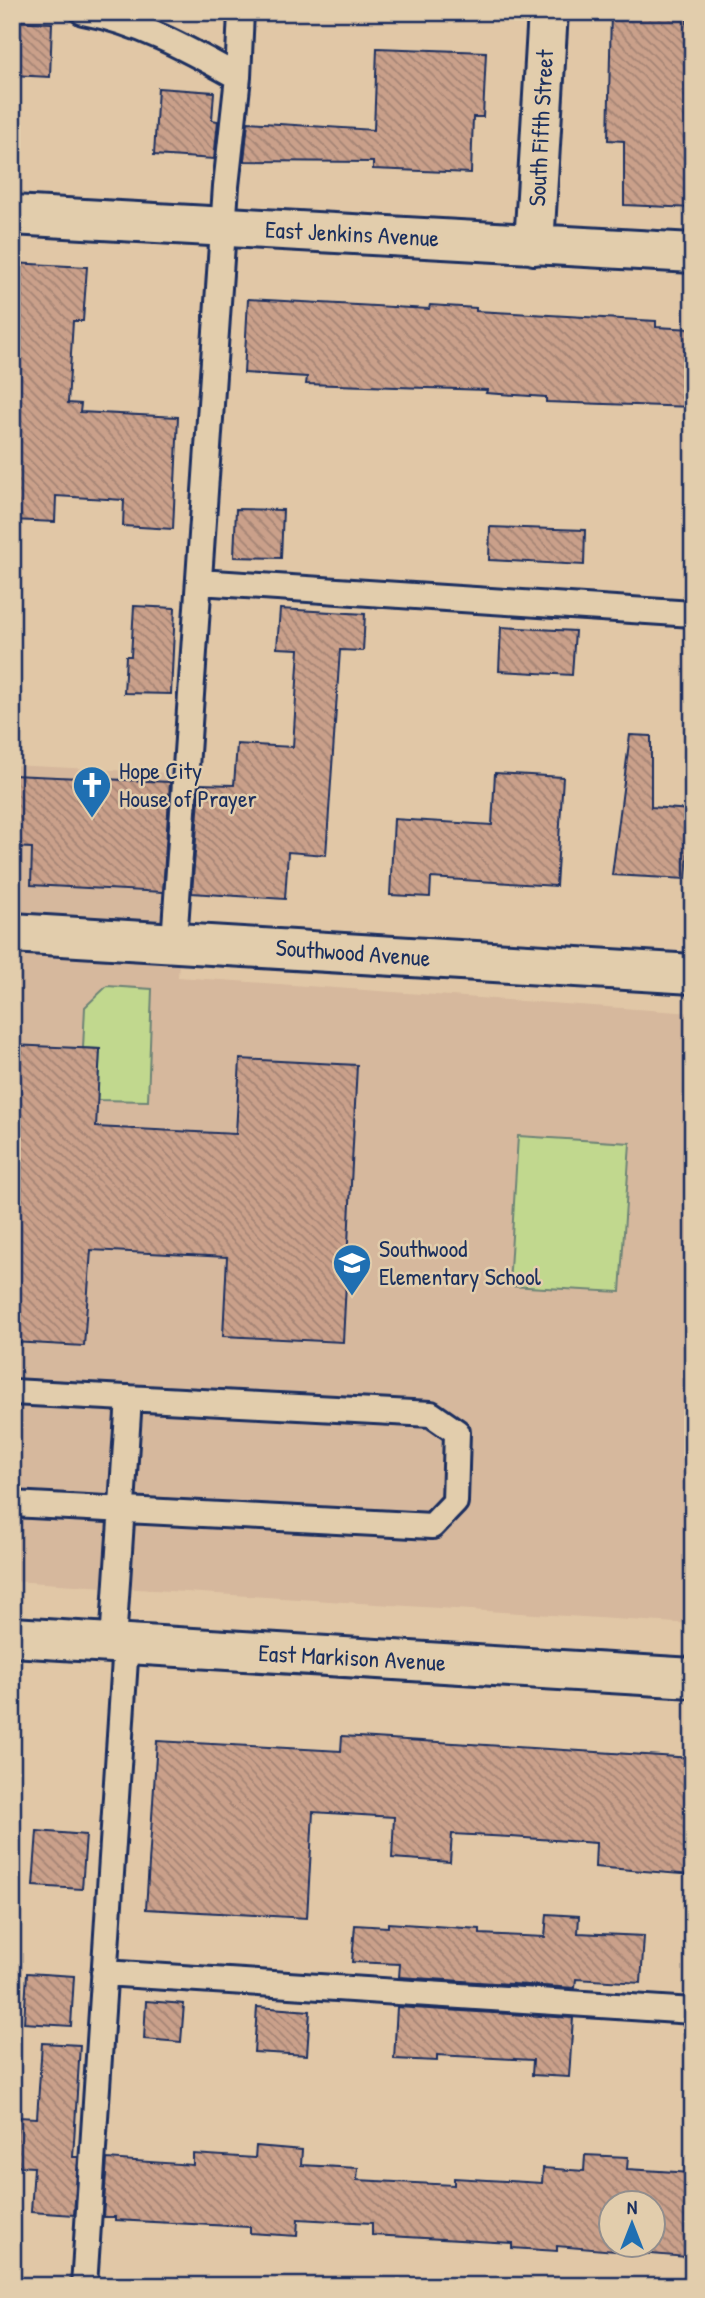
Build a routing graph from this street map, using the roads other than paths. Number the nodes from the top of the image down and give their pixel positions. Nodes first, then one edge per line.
1 (83, 12) edge
2 (241, 12) edge
3 (548, 12) edge
4 (238, 77) junction
5 (12, 215) edge
6 (223, 227) junction
7 (534, 244) junction
8 (693, 253) edge
9 (199, 582) junction
10 (693, 614) edge
11 (12, 933) edge
12 (174, 942) junction
13 (693, 974) edge
14 (12, 1392) edge
15 (128, 1398) junction
16 (12, 1504) edge
17 (121, 1509) junction
18 (12, 1637) edge
19 (119, 1643) junction
20 (693, 1678) edge
21 (104, 1973) junction
22 (693, 2011) edge
23 (84, 2286) edge

1 - 4 lane
2 - 4 lane
3 - 7 street, South Fifth Street
4 - 6 lane
5 - 6 street, East Jenkins Avenue
6 - 7 street, East Jenkins Avenue
6 - 9 lane
7 - 8 street, East Jenkins Avenue
9 - 10 lane
9 - 12 lane
11 - 12 street, Southwood Avenue
12 - 13 street, Southwood Avenue
14 - 15 lane
15 - 17 lane
15 - 17 lane
16 - 17 lane
17 - 19 lane
18 - 19 street, East Markison Avenue
19 - 20 street, East Markison Avenue
19 - 21 lane
21 - 22 lane
21 - 23 lane

